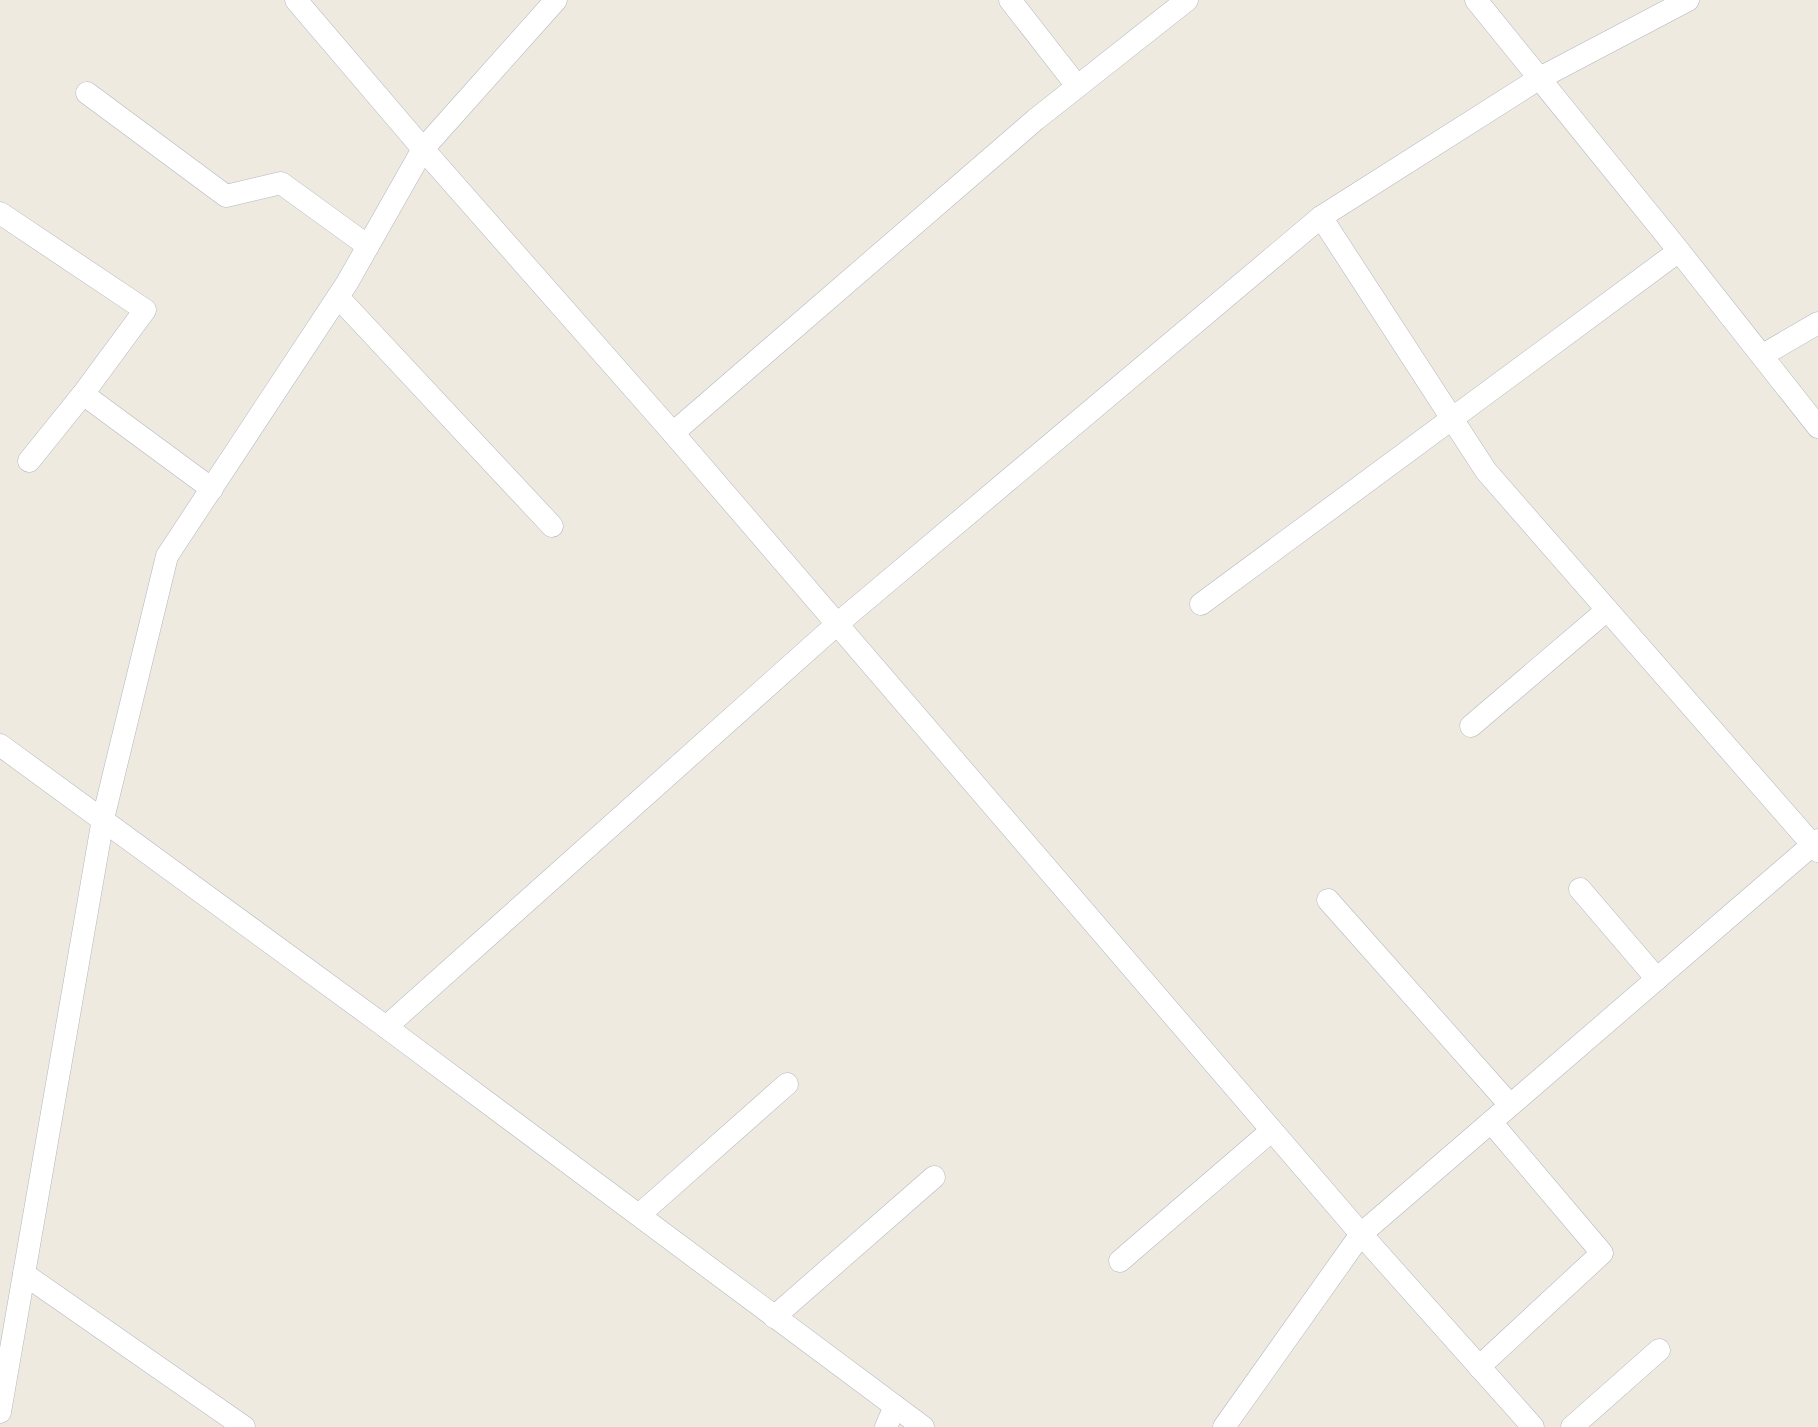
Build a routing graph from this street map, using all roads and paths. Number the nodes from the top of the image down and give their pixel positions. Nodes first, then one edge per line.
1 (296, 0) edge
2 (556, 0) edge
3 (1010, 0) edge
4 (1187, 0) edge
5 (1476, 0) edge
6 (1688, 0) edge
7 (1540, 78) junction
8 (1077, 86) junction
9 (87, 93) dead end
10 (423, 149) junction
11 (0, 213) edge
12 (1321, 217) junction
13 (368, 246) junction
14 (1679, 251) junction
15 (338, 297) junction
16 (1818, 322) edge
17 (1763, 355) junction
18 (83, 394) junction
19 (1453, 418) junction
20 (1818, 427) edge
21 (673, 433) junction
22 (29, 461) dead end
23 (212, 488) junction
24 (552, 526) dead end
25 (1201, 604) dead end
26 (1607, 610) junction
27 (836, 625) junction
28 (1471, 726) dead end
29 (0, 745) edge
30 (103, 819) junction
31 (1816, 845) edge
32 (1580, 889) dead end
33 (1328, 900) dead end
34 (1657, 979) junction
35 (386, 1026) junction
36 (787, 1084) dead end
37 (1510, 1106) junction
38 (1490, 1122) junction
39 (1271, 1131) junction
40 (934, 1177) dead end
41 (639, 1215) junction
42 (1361, 1234) junction
43 (1120, 1261) dead end
44 (24, 1274) junction
45 (774, 1317) junction
46 (1659, 1350) dead end
47 (1479, 1367) junction
48 (894, 1406) junction
49 (0, 1412) edge
50 (244, 1427) edge
51 (886, 1427) edge
52 (923, 1427) edge
53 (1224, 1427) edge
54 (1533, 1427) edge
55 (1572, 1427) edge

1 - 10 street
2 - 10 street
3 - 8 street
4 - 8 street
5 - 7 street
6 - 7 street
7 - 12 street
7 - 14 street
8 - 21 street
9 - 13 street
10 - 13 street
10 - 21 street
11 - 18 street
12 - 19 street
12 - 27 street
13 - 15 street
14 - 17 street
14 - 19 street
15 - 23 street
15 - 24 street
16 - 17 street
17 - 20 street
18 - 22 street
18 - 23 street
19 - 25 street
19 - 26 street
21 - 27 street
23 - 30 street
26 - 28 street
26 - 31 street
27 - 35 street
27 - 39 street
29 - 30 street
30 - 35 street
30 - 44 street
31 - 34 street
32 - 34 street
33 - 37 street
34 - 37 street
35 - 41 street
36 - 41 street
37 - 38 street
38 - 42 street
38 - 47 street
39 - 42 street
39 - 43 street
40 - 45 street
41 - 45 street
42 - 47 street
42 - 53 street
44 - 49 street
44 - 50 street
45 - 48 street
46 - 55 street
47 - 54 street
48 - 51 street
48 - 52 street

